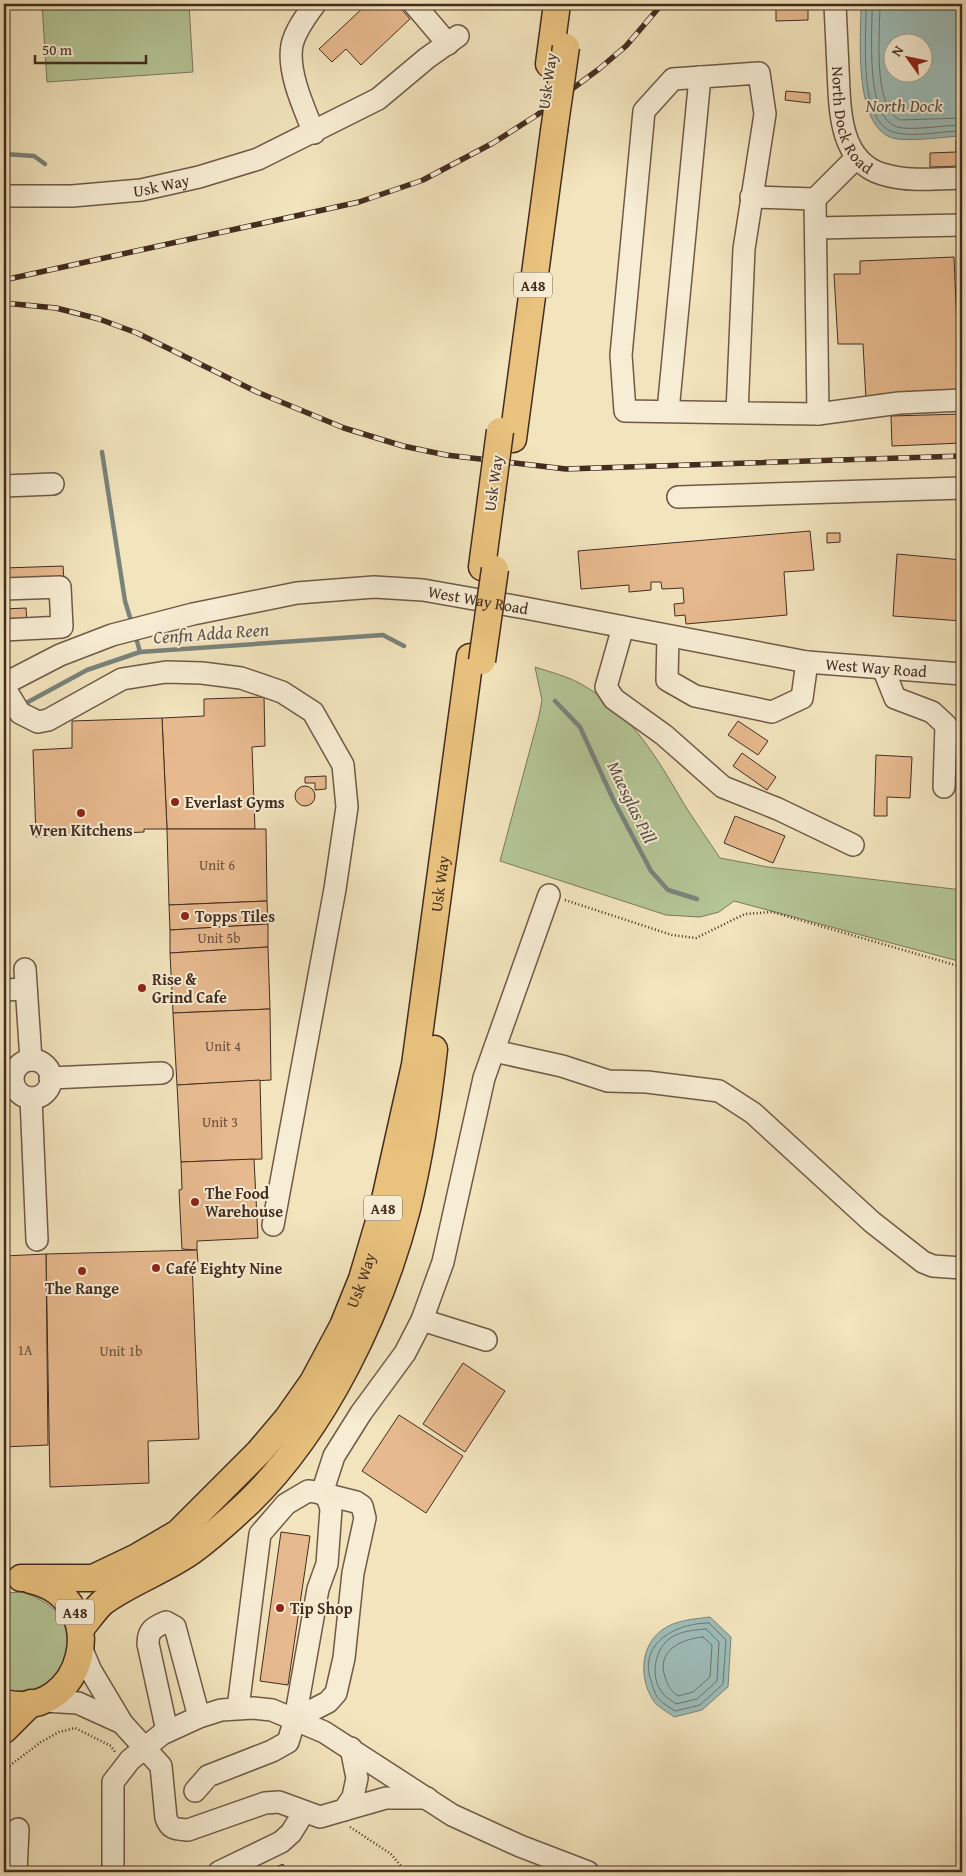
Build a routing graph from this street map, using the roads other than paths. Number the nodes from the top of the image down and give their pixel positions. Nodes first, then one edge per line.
1 (315, 4) edge
2 (414, 4) edge
3 (557, 4) edge
4 (572, 4) edge
5 (835, 4) edge
6 (557, 56) junction
7 (700, 77) junction
8 (314, 133) junction
9 (857, 157) junction
10 (962, 178) edge
11 (4, 196) edge
12 (751, 197) junction
13 (815, 199) junction
14 (962, 225) edge
15 (816, 228) junction
16 (962, 400) edge
17 (668, 411) junction
18 (737, 412) junction
19 (818, 414) junction
20 (53, 484) dead end
21 (4, 486) edge
22 (962, 488) edge
23 (678, 497) dead end
24 (4, 588) edge
25 (623, 627) junction
26 (4, 630) edge
27 (668, 636) junction
28 (476, 659) junction
29 (807, 662) junction
30 (883, 668) junction
31 (962, 674) edge
32 (4, 685) edge
33 (944, 787) dead end
34 (853, 845) dead end
35 (549, 895) road end
36 (4, 990) edge
37 (494, 1051) junction
38 (31, 1060) junction
39 (162, 1073) dead end
40 (50, 1078) junction
41 (8, 1080) edge
42 (31, 1098) junction
43 (273, 1225) dead end
44 (36, 1240) dead end
45 (962, 1268) edge
46 (422, 1320) junction
47 (486, 1340) dead end
48 (322, 1493) junction
49 (13, 1579) edge
50 (81, 1639) junction
51 (37, 1702) junction
52 (4, 1704) edge
53 (238, 1708) junction
54 (200, 1717) junction
55 (295, 1719) junction
56 (122, 1723) junction
57 (4, 1730) edge
58 (168, 1731) junction
59 (146, 1746) junction
60 (351, 1748) junction
61 (195, 1791) dead end
62 (427, 1798) junction
63 (304, 1812) junction
64 (338, 1813) junction
65 (18, 1829) dead end
66 (16, 1872) edge
67 (113, 1872) edge
68 (219, 1872) edge
69 (588, 1872) edge

1 - 8 street
2 - 8 street, Usk Way
3 - 6 main road, Usk Way / A48
4 - 6 main road, Usk Way / A48
5 - 9 street, North Dock Road
6 - 28 main road, Usk Way / A48, bridge
7 - 12 street
7 - 17 street
7 - 17 street
8 - 11 street, Usk Way
9 - 10 street, North Dock Road
9 - 13 street
12 - 13 street
12 - 18 street
13 - 15 street
14 - 15 street
15 - 19 street
16 - 19 street
17 - 18 street
18 - 19 street
20 - 21 street
22 - 23 street
24 - 26 street
25 - 27 street, West Way Road
25 - 32 street, West Way Road
25 - 34 street
27 - 29 street, West Way Road
27 - 29 street
28 - 49 main road, Usk Way / A48
28 - 50 main road, Usk Way / A48
29 - 30 street, West Way Road
30 - 31 street, West Way Road
30 - 33 street
32 - 43 street
35 - 37 street
36 - 38 street
37 - 45 street
37 - 46 street
38 - 40 street
38 - 41 street
39 - 40 street
40 - 42 street
41 - 42 street
42 - 44 street
46 - 47 street
46 - 48 street
48 - 53 street
48 - 55 street
48 - 55 street
49 - 50 main road, A48
50 - 51 main road, A48
50 - 56 street
51 - 52 main road
51 - 56 street
51 - 57 main road, A48
53 - 54 street
53 - 55 street
54 - 58 street
54 - 58 street
55 - 60 street
55 - 61 street
56 - 59 street
58 - 59 street
59 - 63 street
59 - 67 street
60 - 62 street
60 - 64 street
62 - 64 street
62 - 69 street
63 - 64 street
63 - 68 street
65 - 66 street

